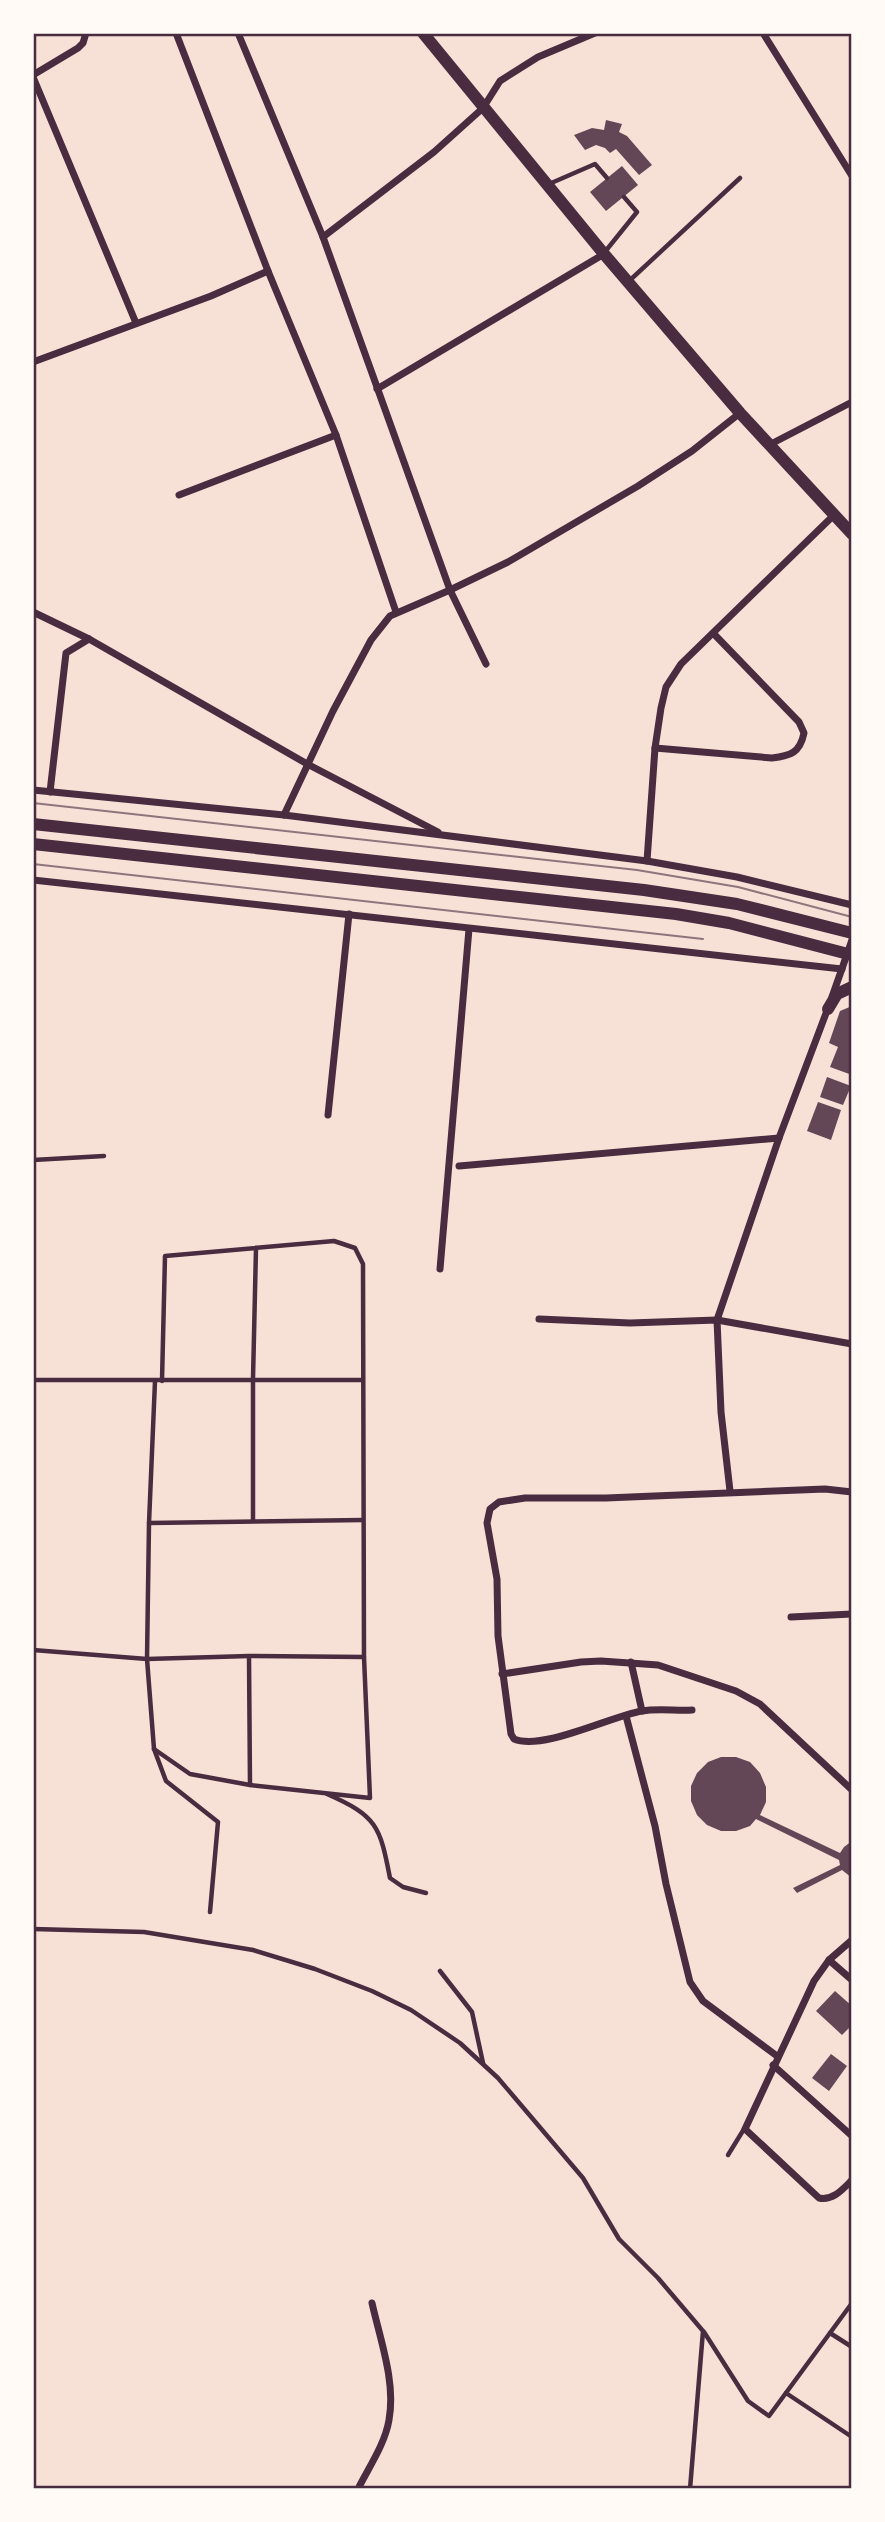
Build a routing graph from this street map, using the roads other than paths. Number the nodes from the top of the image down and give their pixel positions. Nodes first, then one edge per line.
1 (86, 33) edge
2 (176, 33) edge
3 (239, 33) edge
4 (423, 33) edge
5 (595, 33) edge
6 (763, 33) edge
7 (33, 76) edge
8 (483, 108) junction
9 (852, 176) edge
10 (607, 178) dead end
11 (740, 178) dead end
12 (547, 185) junction
13 (624, 197) dead end
14 (323, 237) junction
15 (604, 254) junction
16 (268, 271) junction
17 (628, 282) junction
18 (135, 323) junction
19 (33, 362) edge
20 (377, 389) junction
21 (852, 401) edge
22 (740, 413) junction
23 (336, 435) junction
24 (769, 445) junction
25 (179, 495) dead end
26 (834, 515) junction
27 (852, 534) edge
28 (450, 590) junction
29 (33, 612) edge
30 (396, 612) junction
31 (714, 634) junction
32 (89, 639) junction
33 (486, 664) dead end
34 (655, 748) junction
35 (309, 765) junction
36 (33, 790) edge
37 (50, 792) junction
38 (284, 815) junction
39 (33, 824) edge
40 (441, 834) junction
41 (33, 844) edge
42 (647, 861) junction
43 (33, 880) edge
44 (852, 905) edge
45 (349, 914) junction
46 (469, 929) junction
47 (852, 933) edge
48 (852, 940) edge
49 (849, 954) edge
50 (842, 968) junction
51 (852, 986) edge
52 (828, 1009) junction
53 (328, 1115) dead end
54 (779, 1138) junction
55 (104, 1156) dead end
56 (33, 1160) edge
57 (459, 1166) dead end
58 (256, 1248) junction
59 (440, 1269) dead end
60 (539, 1319) dead end
61 (718, 1320) junction
62 (852, 1344) edge
63 (253, 1379) junction
64 (33, 1380) edge
65 (362, 1380) junction
66 (155, 1381) junction
67 (162, 1381) junction
68 (730, 1492) junction
69 (852, 1492) edge
70 (253, 1520) junction
71 (363, 1520) junction
72 (149, 1523) junction
73 (852, 1614) edge
74 (791, 1617) dead end
75 (33, 1650) edge
76 (249, 1656) junction
77 (364, 1657) junction
78 (147, 1659) junction
79 (631, 1662) junction
80 (502, 1674) junction
81 (692, 1710) dead end
82 (642, 1711) junction
83 (626, 1716) junction
84 (154, 1749) junction
85 (250, 1785) junction
86 (852, 1790) edge
87 (323, 1793) junction
88 (426, 1893) dead end
89 (210, 1912) dead end
90 (33, 1929) edge
91 (852, 1940) edge
92 (828, 1960) junction
93 (440, 1971) dead end
94 (852, 1980) edge
95 (777, 2056) junction
96 (483, 2064) junction
97 (773, 2065) junction
98 (745, 2129) junction
99 (852, 2136) edge
100 (728, 2155) dead end
101 (852, 2180) edge
102 (372, 2302) dead end
103 (852, 2303) edge
104 (703, 2331) junction
105 (830, 2333) junction
106 (852, 2347) edge
107 (786, 2393) junction
108 (852, 2437) edge
109 (358, 2489) edge
110 (690, 2489) edge

1 - 7 street
2 - 16 street
3 - 14 street
4 - 8 main road
5 - 8 street
6 - 9 street
7 - 18 street
8 - 12 main road
8 - 14 street
10 - 12 lane
11 - 17 lane
12 - 15 main road
13 - 15 lane
14 - 20 street
15 - 17 main road
15 - 20 street
16 - 18 street
16 - 23 street
17 - 22 main road
18 - 19 street
20 - 28 street
21 - 24 street
22 - 24 main road
22 - 28 street
23 - 25 street
23 - 30 street
24 - 26 main road
26 - 27 main road
26 - 31 street
28 - 30 street
28 - 33 street
29 - 32 street
30 - 35 street
31 - 34 street
31 - 34 street
32 - 35 street
32 - 37 street
34 - 42 street
35 - 38 street
35 - 40 street
36 - 37 street
37 - 38 street
38 - 40 street
39 - 47 main road
40 - 42 street
41 - 49 main road
42 - 44 street
43 - 45 street
45 - 46 street
45 - 53 street
46 - 50 street
46 - 59 street
48 - 49 street
49 - 50 street
50 - 52 street
51 - 52 main road
52 - 54 street
54 - 57 street
54 - 61 street
55 - 56 lane
58 - 63 lane
58 - 65 lane
58 - 67 lane
60 - 61 street
61 - 62 street
61 - 68 street
63 - 65 lane
63 - 67 lane
63 - 70 lane
64 - 66 lane
65 - 71 lane
66 - 67 lane
66 - 72 lane
68 - 69 street
68 - 80 street
70 - 71 lane
70 - 72 lane
71 - 77 lane
72 - 78 lane
73 - 74 street
75 - 78 lane
76 - 77 lane
76 - 78 lane
76 - 85 lane
77 - 87 lane
78 - 84 lane
79 - 80 street
79 - 82 street
79 - 86 street
80 - 83 street
81 - 82 street
82 - 83 street
83 - 95 street
84 - 85 lane
84 - 89 lane
85 - 87 lane
87 - 88 lane
90 - 96 lane
91 - 92 street
92 - 94 street
92 - 95 street
93 - 96 lane
95 - 97 street
96 - 104 lane
97 - 98 street
97 - 99 street
98 - 100 lane
98 - 101 street
102 - 109 street
103 - 105 lane
104 - 107 lane
104 - 110 lane
105 - 106 lane
105 - 107 lane
107 - 108 lane

